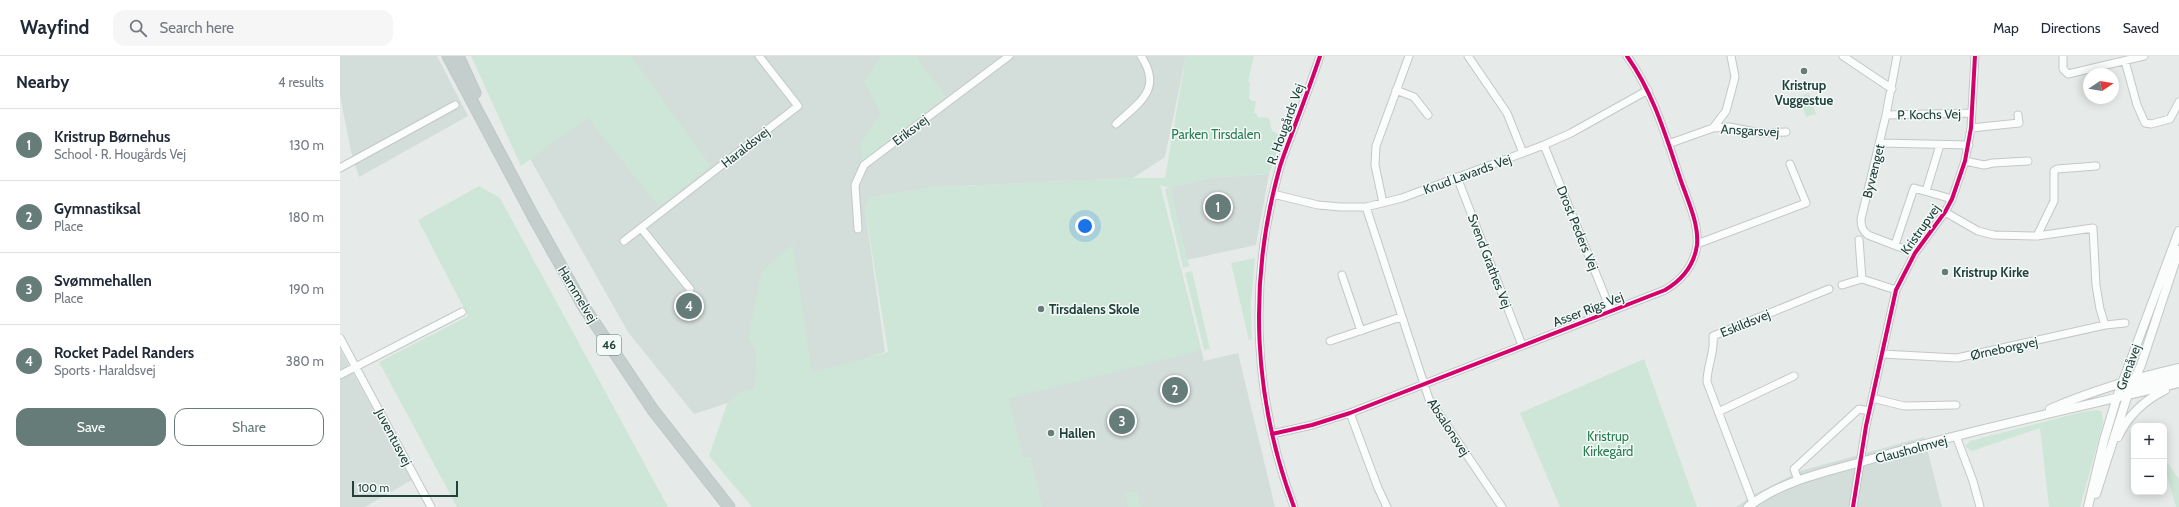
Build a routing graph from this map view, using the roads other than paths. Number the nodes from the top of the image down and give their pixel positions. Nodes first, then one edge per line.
1 (448, 56) edge
2 (458, 56) edge
3 (760, 56) edge
4 (1009, 56) edge
5 (1141, 56) edge
6 (1320, 56) edge
7 (1409, 56) edge
8 (1468, 56) edge
9 (1627, 56) edge
10 (1731, 56) edge
11 (1843, 56) edge
12 (1898, 56) edge
13 (1975, 56) edge
14 (2063, 56) edge
15 (2144, 56) edge
16 (2125, 61) junction
17 (1892, 89) junction
18 (1396, 90) junction
19 (1648, 90) junction
20 (2179, 102) edge
21 (455, 105) dead end
22 (1972, 114) junction
23 (1428, 115) dead end
24 (1886, 115) junction
25 (2018, 115) dead end
26 (1116, 124) dead end
27 (1713, 128) junction
28 (1971, 128) junction
29 (1786, 132) dead end
30 (1880, 143) junction
31 (1668, 144) junction
32 (1544, 145) junction
33 (1940, 145) junction
34 (1969, 145) junction
35 (1523, 153) junction
36 (1965, 161) junction
37 (2028, 161) dead end
38 (1790, 164) dead end
39 (2096, 166) dead end
40 (340, 168) edge
41 (509, 170) junction
42 (1457, 177) junction
43 (1926, 191) junction
44 (1273, 194) junction
45 (1952, 199) junction
46 (1383, 203) junction
47 (1366, 207) junction
48 (1946, 212) junction
49 (641, 228) junction
50 (858, 229) dead end
51 (2179, 230) edge
52 (2037, 236) junction
53 (1859, 240) dead end
54 (624, 241) dead end
55 (1697, 244) junction
56 (1895, 245) junction
57 (2179, 250) edge
58 (1914, 253) junction
59 (1342, 274) dead end
60 (1862, 279) junction
61 (1842, 284) dead end
62 (690, 289) dead end
63 (1829, 289) dead end
64 (1896, 290) junction
65 (1611, 311) junction
66 (462, 312) dead end
67 (1401, 317) junction
68 (2125, 323) dead end
69 (2105, 325) junction
70 (1361, 331) junction
71 (340, 338) edge
72 (1330, 341) dead end
73 (1522, 345) junction
74 (1882, 354) junction
75 (356, 367) junction
76 (2179, 368) edge
77 (340, 376) edge
78 (1794, 376) dead end
79 (2136, 378) junction
80 (2178, 381) edge
81 (2122, 383) junction
82 (1423, 384) junction
83 (2129, 392) junction
84 (2117, 397) junction
85 (1872, 398) junction
86 (1956, 406) dead end
87 (1869, 411) junction
88 (1718, 412) junction
89 (1350, 413) junction
90 (2033, 416) junction
91 (1272, 434) junction
92 (1956, 436) junction
93 (1861, 462) junction
94 (2101, 478) junction
95 (1798, 480) junction
96 (1750, 505) edge
97 (432, 507) edge
98 (730, 507) edge
99 (1294, 507) edge
100 (1387, 507) edge
101 (1502, 507) edge
102 (1853, 507) edge
103 (1980, 507) edge
104 (2090, 507) edge

1 - 41 highway, Hammelvej / 46
2 - 41 highway, Hammelvej / 46
3 - 49 street, Haraldsvej
4 - 50 street, Eriksvej
5 - 26 street
6 - 44 street, R. Hougårds Vej
7 - 18 street
8 - 35 street
9 - 19 street, Asser Rigs Vej
10 - 27 street, Ansgarsvej
11 - 17 street
12 - 17 street, Byvænget
13 - 22 street, Kristrupvej
14 - 16 street
15 - 16 street
16 - 20 street
17 - 24 street, Byvænget
18 - 23 street
18 - 46 street
19 - 31 street, Asser Rigs Vej
19 - 32 street, Knud Lavards Vej
21 - 40 street
22 - 24 street, P. Kochs Vej
22 - 28 street, Kristrupvej
24 - 30 street, Byvænget
25 - 28 street
27 - 29 street, Ansgarsvej
27 - 31 street, Ansgarsvej
28 - 34 street, Kristrupvej
30 - 33 street
30 - 56 street, Byvænget
31 - 55 street, Asser Rigs Vej
32 - 35 street, Knud Lavards Vej
32 - 65 street, Drost Peders Vej
33 - 34 street
33 - 43 street
34 - 36 street, Kristrupvej
35 - 42 street, Knud Lavards Vej
36 - 37 street
36 - 45 street, Kristrupvej
38 - 55 street
39 - 52 street
41 - 98 highway, Hammelvej / 46
42 - 46 street, Knud Lavards Vej
42 - 73 street, Svend Grathes Vej
43 - 45 street
43 - 56 street
44 - 47 street, Knud Lavards Vej
44 - 91 street, R. Hougårds Vej
45 - 48 street, Kristrupvej
46 - 47 street, Knud Lavards Vej
47 - 67 street, Absalonsvej
48 - 52 street
48 - 58 street, Kristrupvej
49 - 54 street, Haraldsvej
49 - 62 street
51 - 81 street, Grenåvej
52 - 69 street
53 - 60 street
55 - 65 street, Asser Rigs Vej
56 - 58 street, Byvænget
57 - 79 street, Grenåvej
58 - 64 street, Kristrupvej
59 - 70 street
60 - 61 street
60 - 64 street
63 - 88 street, Eskildsvej
64 - 74 street, Kristrupvej
65 - 73 street, Asser Rigs Vej
66 - 75 street
67 - 70 street
67 - 82 street, Absalonsvej
68 - 69 street, Ørneborgvej
69 - 74 street, Ørneborgvej
70 - 72 street
71 - 75 street, Juventusvej
73 - 82 street, Asser Rigs Vej
74 - 85 street, Kristrupvej
75 - 77 street
75 - 97 street, Juventusvej
76 - 79 street, Clausholmvej
78 - 88 street
79 - 81 street, Clausholmvej
79 - 83 street, Grenåvej
80 - 83 street, Clausholmvej
80 - 94 street
81 - 84 street, Grenåvej
81 - 90 street, Clausholmvej
82 - 89 street, Asser Rigs Vej
82 - 101 street, Absalonsvej
83 - 84 street, Clausholmvej
83 - 94 street, Grenåvej
84 - 90 street, Clausholmvej
84 - 104 street, Grenåvej
85 - 86 street
85 - 87 street, Kristrupvej
87 - 93 street, Kristrupvej
87 - 95 street
88 - 96 street, Eskildsvej
89 - 91 street, Asser Rigs Vej
89 - 100 street
90 - 92 street, Clausholmvej
91 - 99 street, R. Hougårds Vej
92 - 93 street, Clausholmvej
92 - 103 street
93 - 95 street, Clausholmvej
93 - 102 street, Kristrupvej
94 - 104 street, Grenåvej
95 - 96 street, Clausholmvej

